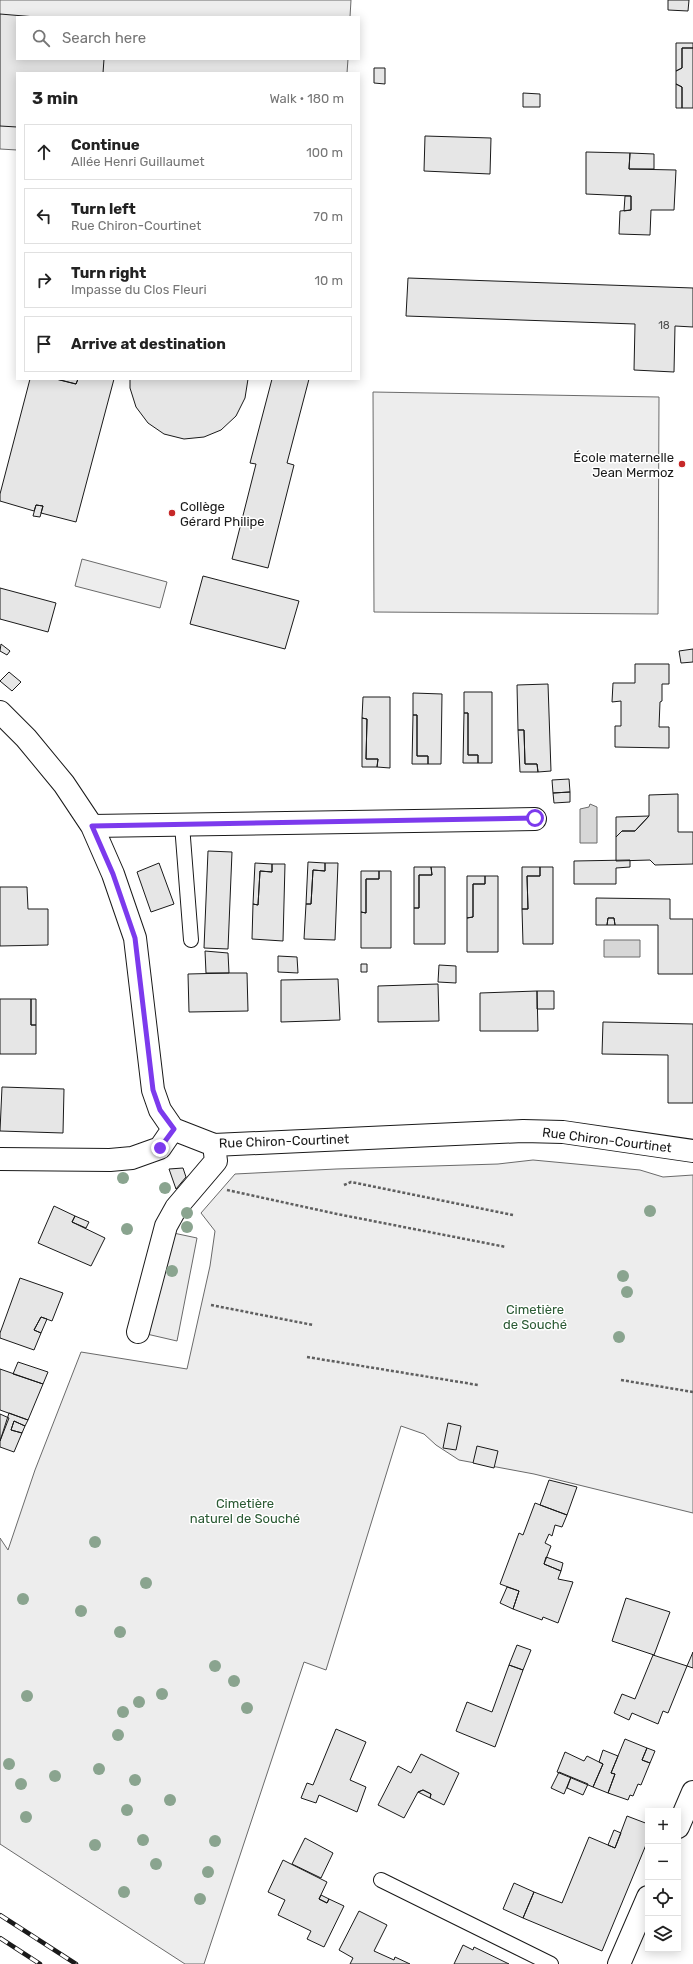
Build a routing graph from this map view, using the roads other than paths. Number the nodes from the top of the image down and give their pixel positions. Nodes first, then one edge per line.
1 (0, 712) edge
2 (535, 818) dead end
3 (182, 825) junction
4 (92, 826) junction
5 (191, 940) dead end
6 (174, 1129) junction
7 (214, 1145) junction
8 (693, 1151) edge
9 (0, 1159) edge
10 (138, 1332) dead end
11 (693, 1792) edge
12 (681, 1820) edge
13 (380, 1880) dead end
14 (645, 1904) edge
15 (551, 1964) edge
16 (619, 1964) edge

1 - 4 street
2 - 3 street
3 - 4 street
3 - 5 lane
4 - 6 street
6 - 7 street, Rue Chiron-Courtinet
6 - 9 street
7 - 8 street, Rue Chiron-Courtinet
7 - 10 street
11 - 12 street
13 - 15 lane
14 - 16 street

